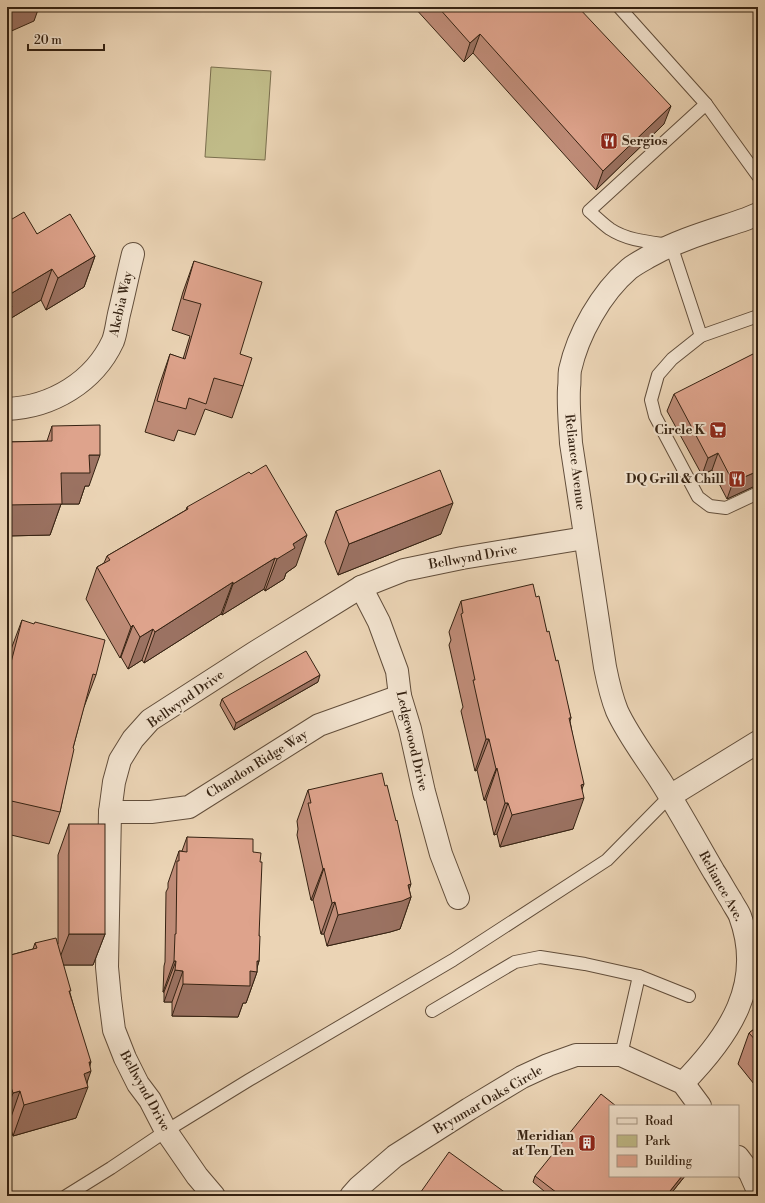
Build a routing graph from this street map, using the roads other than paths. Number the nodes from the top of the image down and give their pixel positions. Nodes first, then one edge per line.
1 (619, 7) edge
2 (706, 104) junction
3 (758, 176) edge
4 (758, 214) edge
5 (671, 245) junction
6 (133, 254) dead end
7 (758, 316) edge
8 (701, 336) junction
9 (7, 409) edge
10 (758, 492) edge
11 (585, 538) junction
12 (361, 587) junction
13 (400, 696) junction
14 (758, 742) edge
15 (670, 796) junction
16 (110, 812) junction
17 (458, 898) dead end
18 (639, 976) junction
19 (689, 996) dead end
20 (432, 1011) dead end
21 (621, 1055) junction
22 (683, 1083) junction
23 (699, 1105) edge
24 (166, 1131) junction
25 (739, 1158) edge
26 (758, 1191) edge
27 (66, 1196) edge
28 (214, 1196) edge
29 (351, 1196) edge

1 - 2 lane
2 - 3 lane
2 - 5 lane
4 - 5 street, Reliance Avenue
5 - 8 lane
5 - 11 street, Reliance Avenue
6 - 9 street, Akebia Way
7 - 8 lane
8 - 10 lane
11 - 12 street, Bellwynd Drive
11 - 15 street, Reliance Avenue
12 - 13 street, Ledgewood Drive
12 - 16 street, Bellwynd Drive
13 - 16 street, Chandon Ridge Way
13 - 17 street, Ledgewood Drive
14 - 15 street
15 - 22 street, Reliance Ave.
15 - 24 lane
16 - 24 street, Bellwynd Drive
18 - 19 lane
18 - 20 lane
18 - 21 lane
21 - 22 street, Brynmar Oaks Circle
21 - 29 street, Brynmar Oaks Circle
22 - 23 street, Brynmar Oaks Circle
24 - 27 lane
24 - 28 street, Bellwynd Drive
25 - 26 street

